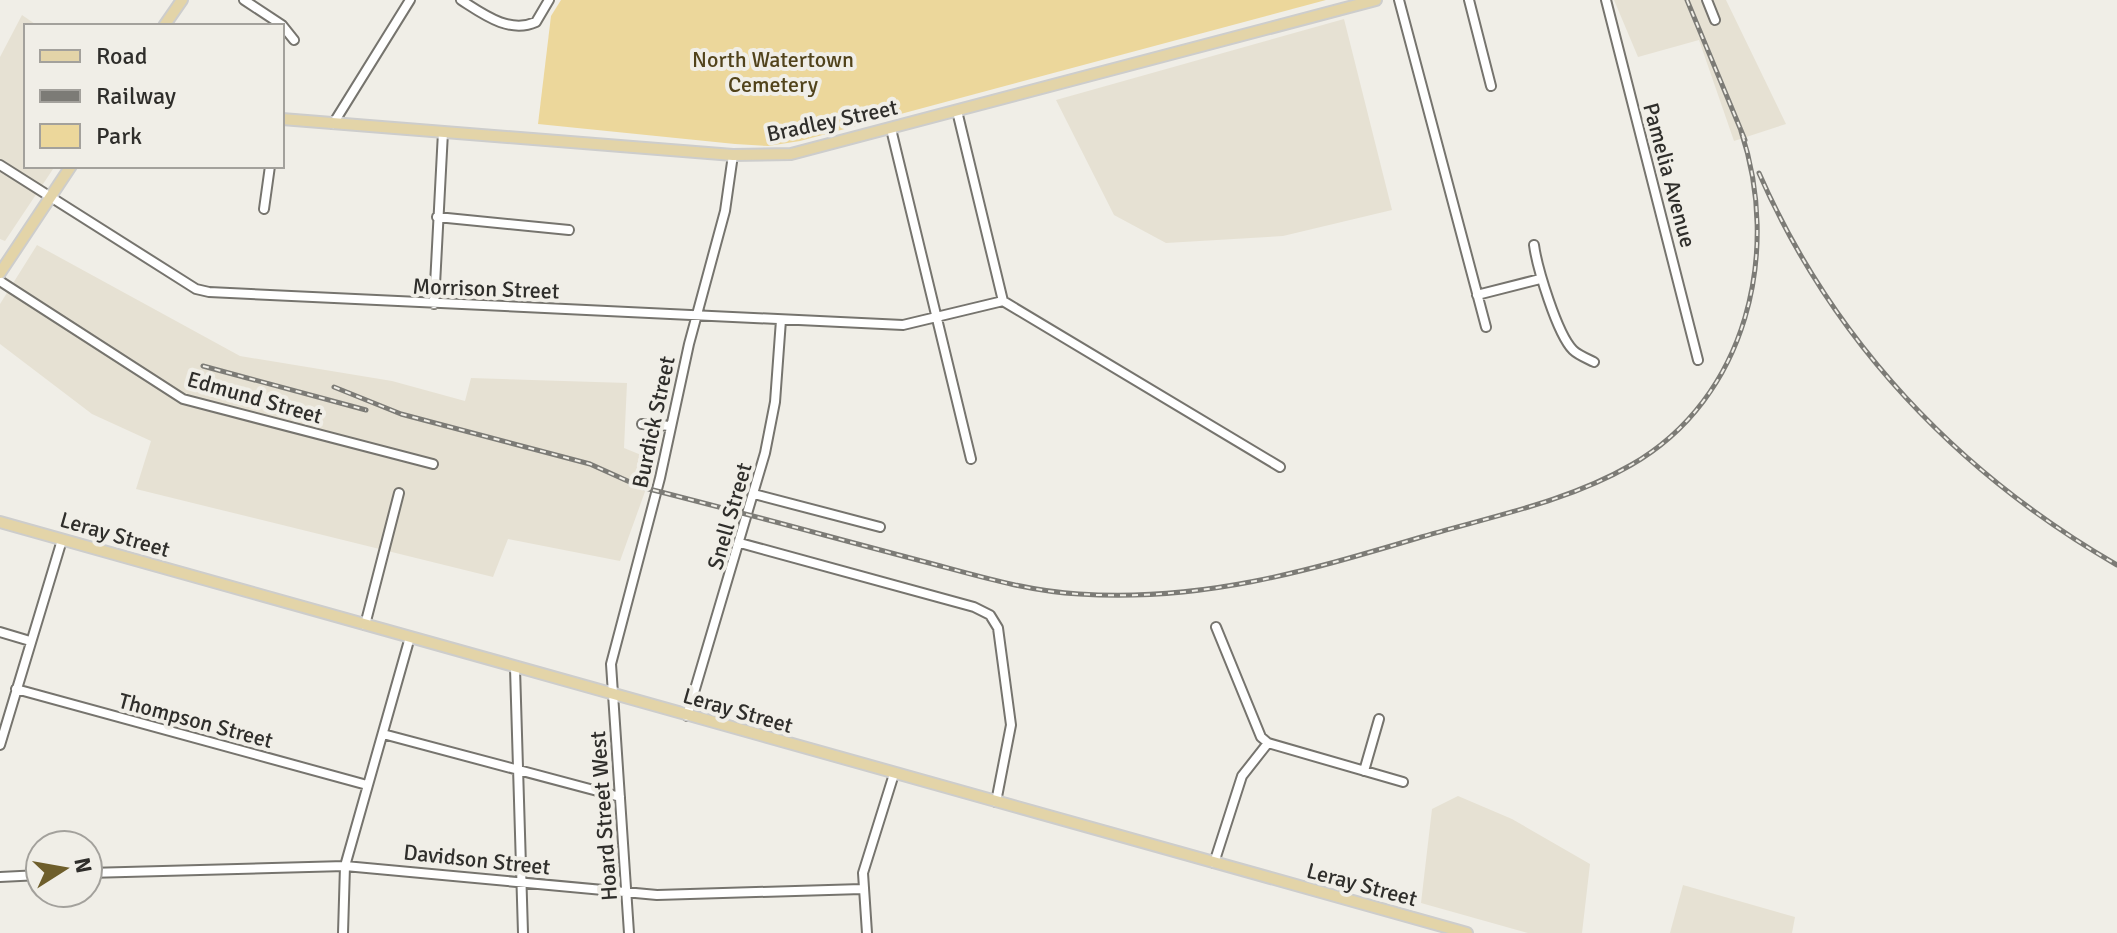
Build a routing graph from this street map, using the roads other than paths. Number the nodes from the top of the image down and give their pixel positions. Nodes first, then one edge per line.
1 (182, 0) edge
2 (244, 0) edge
3 (410, 0) edge
4 (461, 0) edge
5 (549, 0) edge
6 (1376, 0) edge
7 (1399, 0) edge
8 (1469, 0) edge
9 (1606, 0) edge
10 (1707, 0) edge
11 (1715, 20) dead end
12 (165, 24) edge
13 (280, 24) edge
14 (284, 28) edge
15 (294, 40) dead end
16 (1491, 86) dead end
17 (957, 111) junction
18 (284, 119) edge
19 (333, 124) junction
20 (891, 129) junction
21 (443, 132) junction
22 (733, 155) junction
23 (0, 165) edge
24 (70, 168) edge
25 (270, 168) edge
26 (51, 197) junction
27 (264, 209) dead end
28 (437, 217) junction
29 (569, 230) dead end
30 (1534, 245) dead end
31 (0, 273) edge
32 (1540, 279) junction
33 (0, 281) edge
34 (1477, 295) junction
35 (1003, 301) junction
36 (434, 304) junction
37 (696, 315) junction
38 (937, 318) junction
39 (781, 320) junction
40 (1486, 327) dead end
41 (1698, 360) dead end
42 (1594, 362) dead end
43 (642, 424) dead end
44 (671, 426) junction
45 (971, 459) dead end
46 (433, 464) dead end
47 (1280, 467) dead end
48 (399, 493) dead end
49 (754, 494) junction
50 (0, 522) edge
51 (880, 527) dead end
52 (62, 540) junction
53 (740, 543) junction
54 (365, 625) junction
55 (1216, 627) dead end
56 (0, 632) edge
57 (410, 637) junction
58 (30, 641) junction
59 (515, 668) junction
60 (16, 689) junction
61 (613, 696) junction
62 (687, 716) junction
63 (1379, 719) dead end
64 (383, 734) junction
65 (1268, 743) junction
66 (0, 745) edge
67 (517, 770) junction
68 (1364, 771) junction
69 (894, 774) junction
70 (1403, 782) dead end
71 (367, 785) junction
72 (620, 797) junction
73 (996, 802) junction
74 (1214, 863) junction
75 (345, 866) junction
76 (104, 873) edge
77 (24, 876) edge
78 (0, 877) edge
79 (520, 882) junction
80 (862, 889) junction
81 (626, 892) junction
82 (343, 933) edge
83 (523, 933) edge
84 (629, 933) edge
85 (867, 933) edge
86 (1467, 933) edge

1 - 12 main road
2 - 13 street
3 - 19 street
4 - 5 street
6 - 17 main road, Bradley Street
7 - 34 street
8 - 16 street
9 - 41 street, Pamelia Avenue
10 - 11 street
14 - 15 street
17 - 20 main road, Bradley Street
17 - 35 street
18 - 19 main road, Bradley Street
19 - 21 main road, Bradley Street
20 - 22 main road, Bradley Street
20 - 38 street
21 - 22 main road, Bradley Street
21 - 28 street
22 - 37 street, Burdick Street
23 - 26 street, Morrison Street
24 - 26 main road
25 - 27 street
26 - 31 main road
26 - 36 street, Morrison Street
28 - 29 street
28 - 36 street
30 - 32 street
32 - 34 street
32 - 42 street
33 - 46 street, Edmund Street
34 - 40 street
35 - 38 street, Morrison Street
35 - 47 street
36 - 37 street, Morrison Street
37 - 39 street, Morrison Street
37 - 44 street, Burdick Street
38 - 39 street, Morrison Street
38 - 45 street
39 - 49 street, Snell Street
43 - 44 street
44 - 61 street, Burdick Street
48 - 54 street
49 - 51 street
49 - 53 street, Snell Street
50 - 52 main road, Leray Street
52 - 54 main road, Leray Street
52 - 58 street
53 - 62 street, Snell Street
53 - 73 street
54 - 57 main road, Leray Street
55 - 65 street
56 - 58 street
57 - 59 main road, Leray Street
57 - 64 street
58 - 60 street
59 - 61 main road, Leray Street
59 - 67 street
60 - 66 street
60 - 71 street, Thompson Street
61 - 62 main road, Leray Street
61 - 72 street, Hoard Street West
62 - 69 main road, Leray Street
63 - 68 street
64 - 67 street
64 - 71 street
65 - 68 street
65 - 74 street
67 - 72 street
67 - 79 street
68 - 70 street
69 - 73 main road, Leray Street
69 - 80 street
71 - 75 street
72 - 81 street, Hoard Street West
73 - 74 main road, Leray Street
74 - 86 main road, Leray Street
75 - 76 street, Davidson Street
75 - 79 street, Davidson Street
75 - 82 street
77 - 78 street
79 - 81 street, Davidson Street
79 - 83 street
80 - 81 street, Davidson Street
80 - 85 street
81 - 84 street, Hoard Street West

